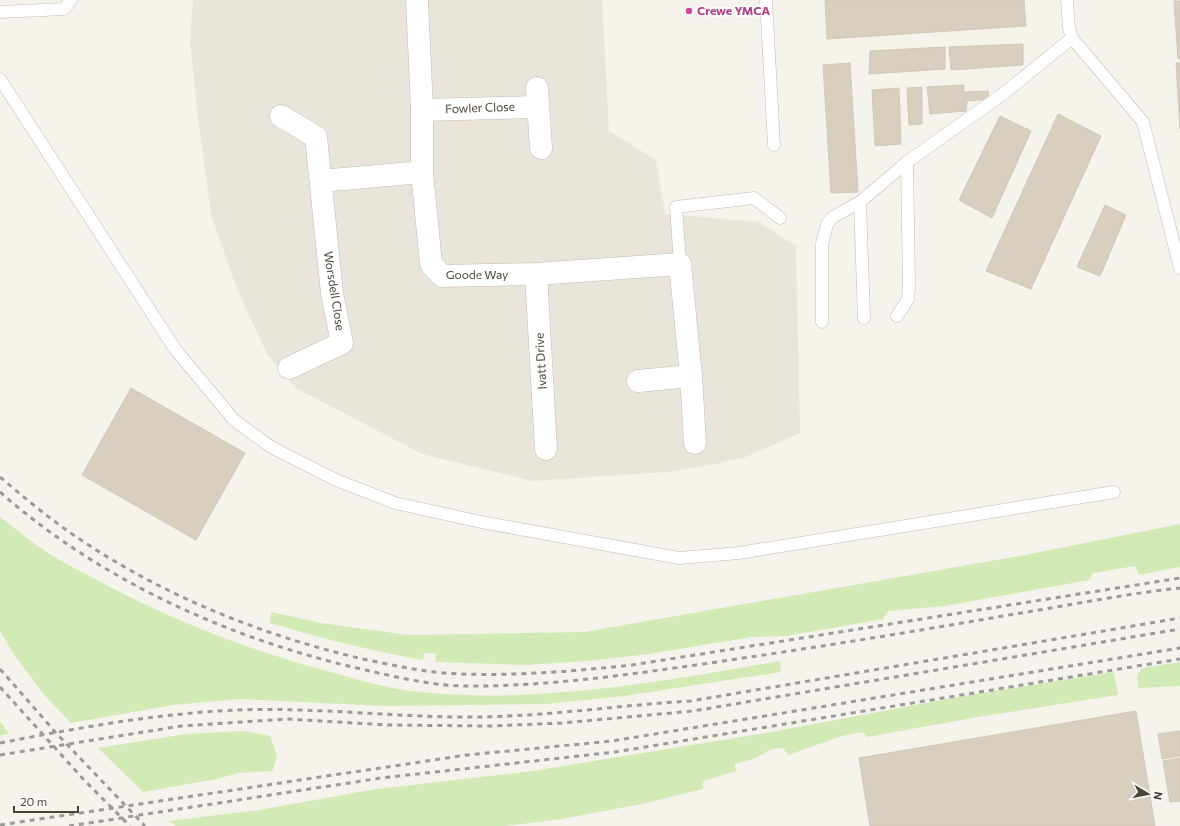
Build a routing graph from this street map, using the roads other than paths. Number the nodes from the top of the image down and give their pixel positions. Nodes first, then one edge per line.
1 (71, 0) edge
2 (417, 0) edge
3 (766, 0) edge
4 (1067, 0) edge
5 (0, 12) edge
6 (1072, 38) junction
7 (0, 79) edge
8 (422, 110) junction
9 (281, 116) dead end
10 (774, 145) dead end
11 (541, 148) dead end
12 (907, 162) junction
13 (422, 172) junction
14 (320, 181) junction
15 (860, 202) junction
16 (780, 218) dead end
17 (680, 264) junction
18 (1180, 268) edge
19 (536, 274) junction
20 (897, 316) dead end
21 (864, 318) dead end
22 (822, 322) dead end
23 (289, 368) dead end
24 (691, 376) junction
25 (638, 381) dead end
26 (695, 443) dead end
27 (546, 449) dead end
28 (1114, 492) dead end

1 - 5 lane
2 - 8 street, Goode Way
3 - 10 lane
4 - 6 lane
6 - 12 lane
6 - 18 lane
7 - 28 lane
8 - 11 street, Fowler Close
8 - 13 street, Goode Way
9 - 14 street, Worsdell Close
12 - 15 lane
12 - 20 lane
13 - 14 street
13 - 19 street, Goode Way
14 - 23 street, Worsdell Close
15 - 21 lane
15 - 22 lane
16 - 17 lane
17 - 19 street, Goode Way
17 - 24 street
19 - 27 street, Ivatt Drive
24 - 25 street
24 - 26 street

